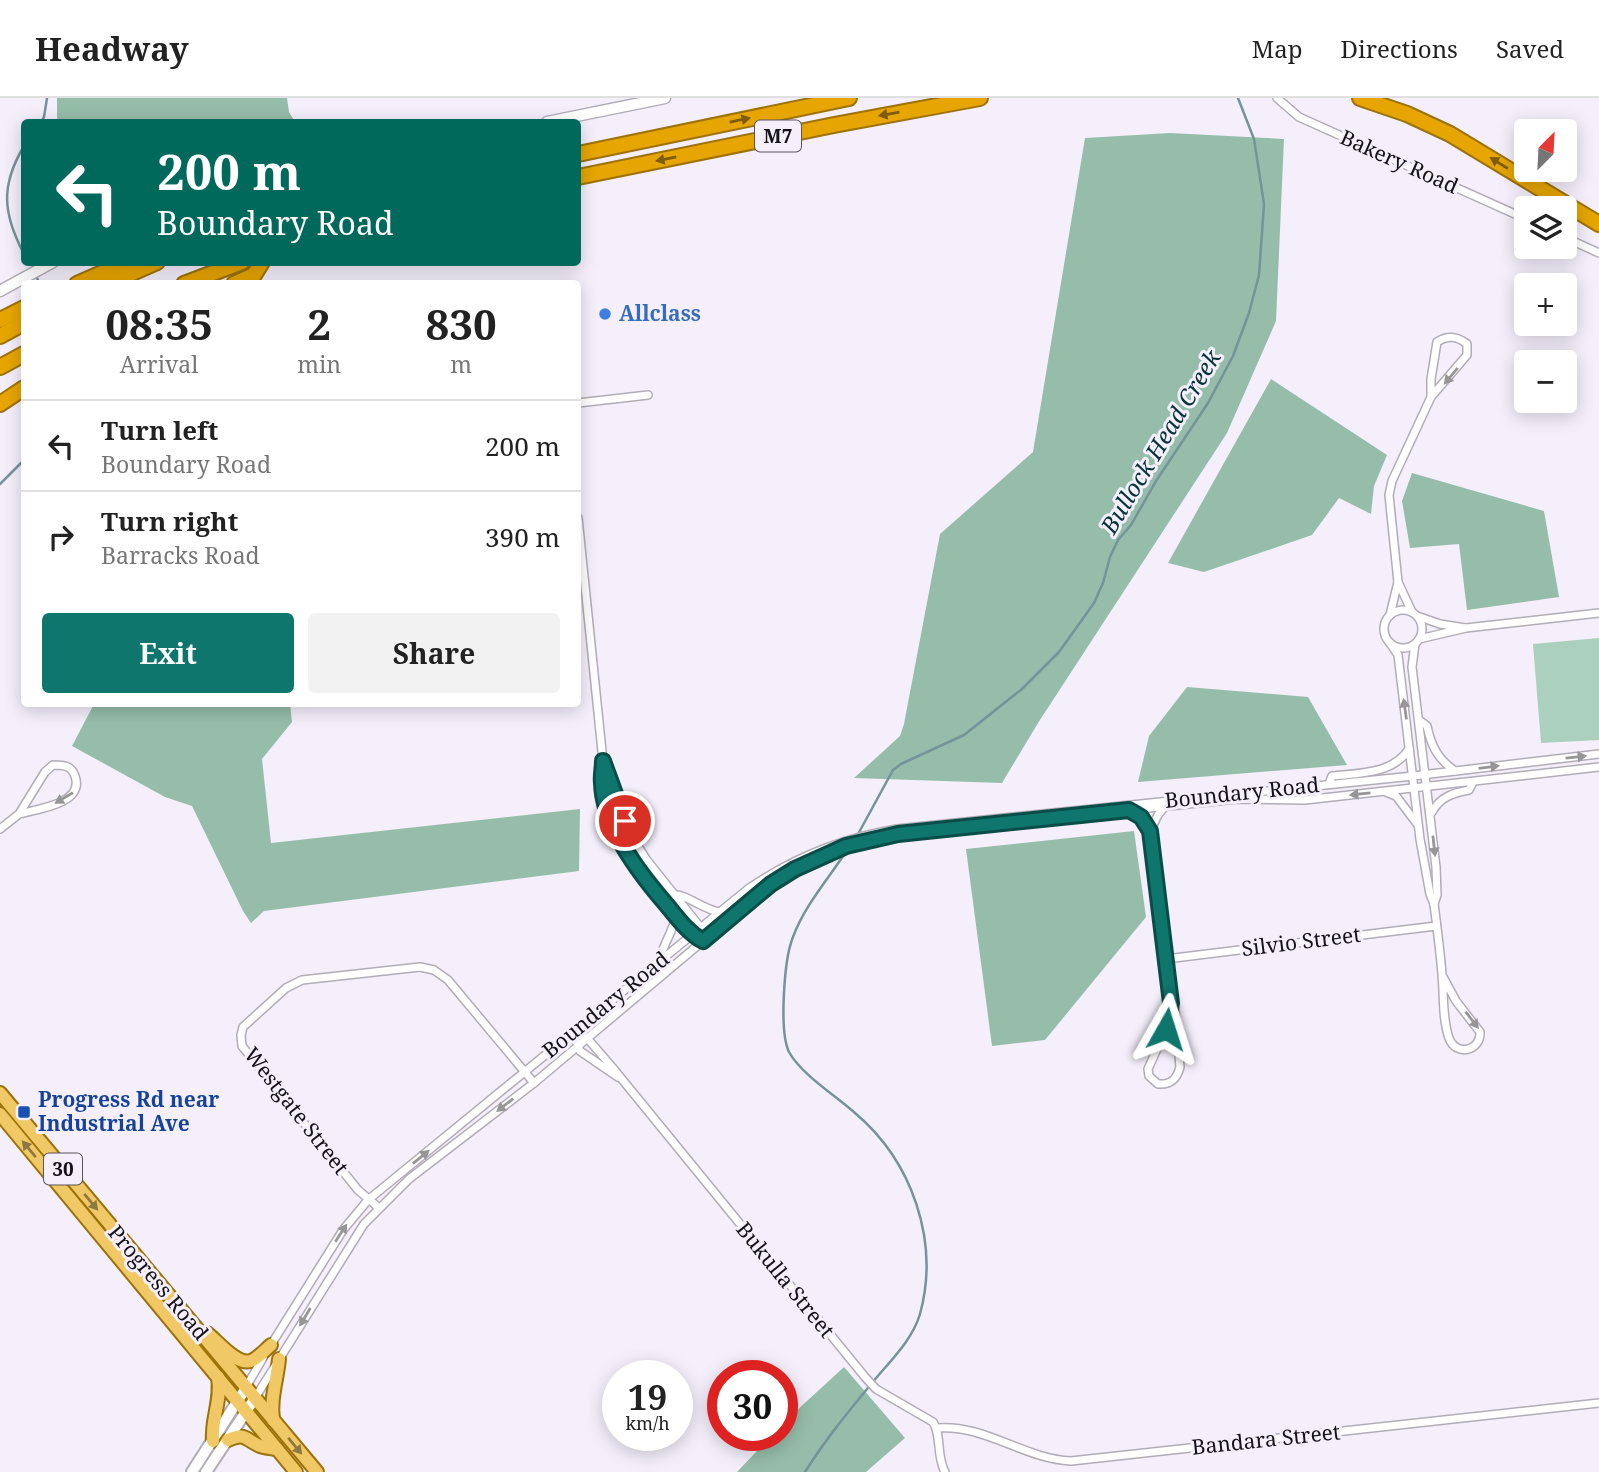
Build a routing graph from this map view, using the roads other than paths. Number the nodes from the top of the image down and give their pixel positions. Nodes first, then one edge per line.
1 (664, 98) edge
2 (849, 98) edge
3 (980, 98) edge
4 (1277, 98) edge
5 (1360, 98) edge
6 (562, 119) edge
7 (581, 153) edge
8 (581, 176) edge
9 (1514, 214) edge
10 (1599, 224) edge
11 (1577, 243) edge
12 (1599, 253) edge
13 (45, 266) edge
14 (118, 266) edge
15 (148, 266) edge
16 (231, 266) edge
17 (260, 266) edge
18 (86, 280) edge
19 (116, 280) edge
20 (195, 280) edge
21 (243, 280) edge
22 (0, 290) edge
23 (21, 310) edge
24 (0, 320) edge
25 (21, 325) edge
26 (0, 336) edge
27 (21, 356) edge
28 (0, 367) edge
29 (21, 389) edge
30 (648, 395) dead end
31 (1431, 397) junction
32 (581, 403) edge
33 (0, 404) edge
34 (581, 547) edge
35 (1398, 582) junction
36 (1599, 613) edge
37 (1414, 614) junction
38 (1390, 615) junction
39 (1466, 628) junction
40 (1417, 641) junction
41 (1390, 643) junction
42 (1419, 720) junction
43 (1410, 748) junction
44 (1599, 754) edge
45 (603, 761) junction
46 (1599, 767) edge
47 (1455, 771) junction
48 (1425, 775) junction
49 (1413, 776) junction
50 (1473, 782) junction
51 (1329, 784) junction
52 (1427, 787) junction
53 (1414, 788) junction
54 (1385, 792) junction
55 (1166, 806) junction
56 (1129, 810) junction
57 (19, 814) junction
58 (1431, 814) junction
59 (1418, 826) junction
60 (935, 827) junction
61 (0, 829) edge
62 (1150, 831) junction
63 (812, 857) junction
64 (675, 895) junction
65 (1434, 904) junction
66 (720, 912) junction
67 (676, 916) junction
68 (1436, 926) junction
69 (701, 928) junction
70 (692, 935) junction
71 (703, 941) junction
72 (1166, 958) junction
73 (660, 960) junction
74 (1443, 977) junction
75 (1171, 1003) junction
76 (573, 1033) junction
77 (587, 1038) junction
78 (576, 1046) junction
79 (524, 1072) junction
80 (619, 1078) junction
81 (534, 1083) junction
82 (0, 1093) edge
83 (0, 1114) edge
84 (368, 1200) junction
85 (378, 1207) junction
86 (193, 1323) junction
87 (271, 1345) junction
88 (279, 1359) junction
89 (218, 1377) junction
90 (246, 1388) junction
91 (255, 1398) junction
92 (1599, 1403) edge
93 (242, 1406) junction
94 (273, 1420) junction
95 (937, 1428) junction
96 (228, 1440) junction
97 (213, 1441) junction
98 (277, 1449) junction
99 (192, 1472) edge
100 (206, 1472) edge
101 (296, 1472) edge
102 (317, 1472) edge
103 (945, 1472) edge

1 - 6 street
7 -> 2 highway, M7
3 -> 8 highway, M7
4 - 9 street, Bakery Road
10 -> 5 highway
11 - 12 street
13 - 22 street
14 - 18 highway
15 - 19 highway
16 - 20 highway
17 - 21 highway
23 - 24 highway
25 - 26 highway
27 - 28 highway
29 - 33 highway
30 - 32 street
31 -> 31 street
31 - 35 street
34 - 45 street
35 - 37 street
35 - 38 street
36 - 39 street
37 - 38 street
37 - 39 street
37 - 40 street
38 - 41 street
39 - 40 street
40 - 41 street
40 - 42 street
43 -> 41 street
42 - 47 street
42 - 48 street
43 - 49 street
43 - 51 street
47 -> 44 street, Boundary Road
45 - 64 street
45 - 67 street
46 - 50 street, Boundary Road
47 - 48 street, Boundary Road
48 - 49 street, Boundary Road
48 - 52 street
49 - 51 street, Boundary Road
49 - 53 street
50 - 52 street, Boundary Road
50 - 58 street
51 - 60 street, Boundary Road
52 - 53 street, Boundary Road
52 - 58 street
53 - 54 street, Boundary Road
53 - 59 street
54 -> 55 street, Boundary Road
54 - 59 street
55 - 56 street, Boundary Road
55 - 62 street
56 - 60 street, Boundary Road
56 - 62 street
57 -> 57 street
57 - 61 street
58 -> 65 street
59 - 65 street
60 - 63 street, Boundary Road
62 - 72 street
63 - 66 street, Boundary Road
63 - 71 street, Boundary Road
64 - 66 street
64 - 69 street
65 - 68 street
66 - 69 street, Boundary Road
67 - 70 street
67 - 73 street
68 - 72 street, Silvio Street
68 - 74 street
69 - 70 street, Boundary Road
69 - 71 street
70 - 71 street
70 - 73 street, Boundary Road
71 - 77 street, Boundary Road
72 - 75 street
73 - 76 street, Boundary Road
74 -> 74 street
75 - 75 street
76 - 77 street
76 - 78 street
76 - 79 street, Boundary Road
77 - 78 street, Boundary Road
77 - 80 street, Bukulla Street
78 - 80 street, Bukulla Street
78 - 81 street, Boundary Road
79 - 81 street, Westgate Street
84 -> 79 street, Boundary Road
79 - 84 street, Westgate Street
80 - 95 street, Bukulla Street
81 -> 85 street, Boundary Road
82 -> 86 main road, Progress Road / 30
89 -> 83 main road, Progress Road / 30
84 - 85 street, Westgate Street
87 -> 84 street, Boundary Road
85 -> 88 street, Boundary Road
86 - 87 main road
86 - 90 main road, Progress Road / 30
87 - 90 street, Boundary Road
88 - 91 street, Boundary Road
88 - 94 main road
89 - 93 main road, Progress Road / 30
89 - 97 main road
90 - 91 main road, Progress Road / 30
90 - 93 main road, Boundary Road
91 - 93 main road, Boundary Road
91 - 94 main road, Progress Road / 30
92 - 95 street, Bandara Street
93 - 96 main road, Boundary Road
93 - 97 main road, Boundary Road
93 - 98 main road, Progress Road / 30
94 -> 102 main road, Progress Road / 30
95 - 103 street
96 - 98 main road
96 - 100 main road, Boundary Road
97 - 99 main road, Boundary Road
98 - 101 main road, Progress Road / 30

